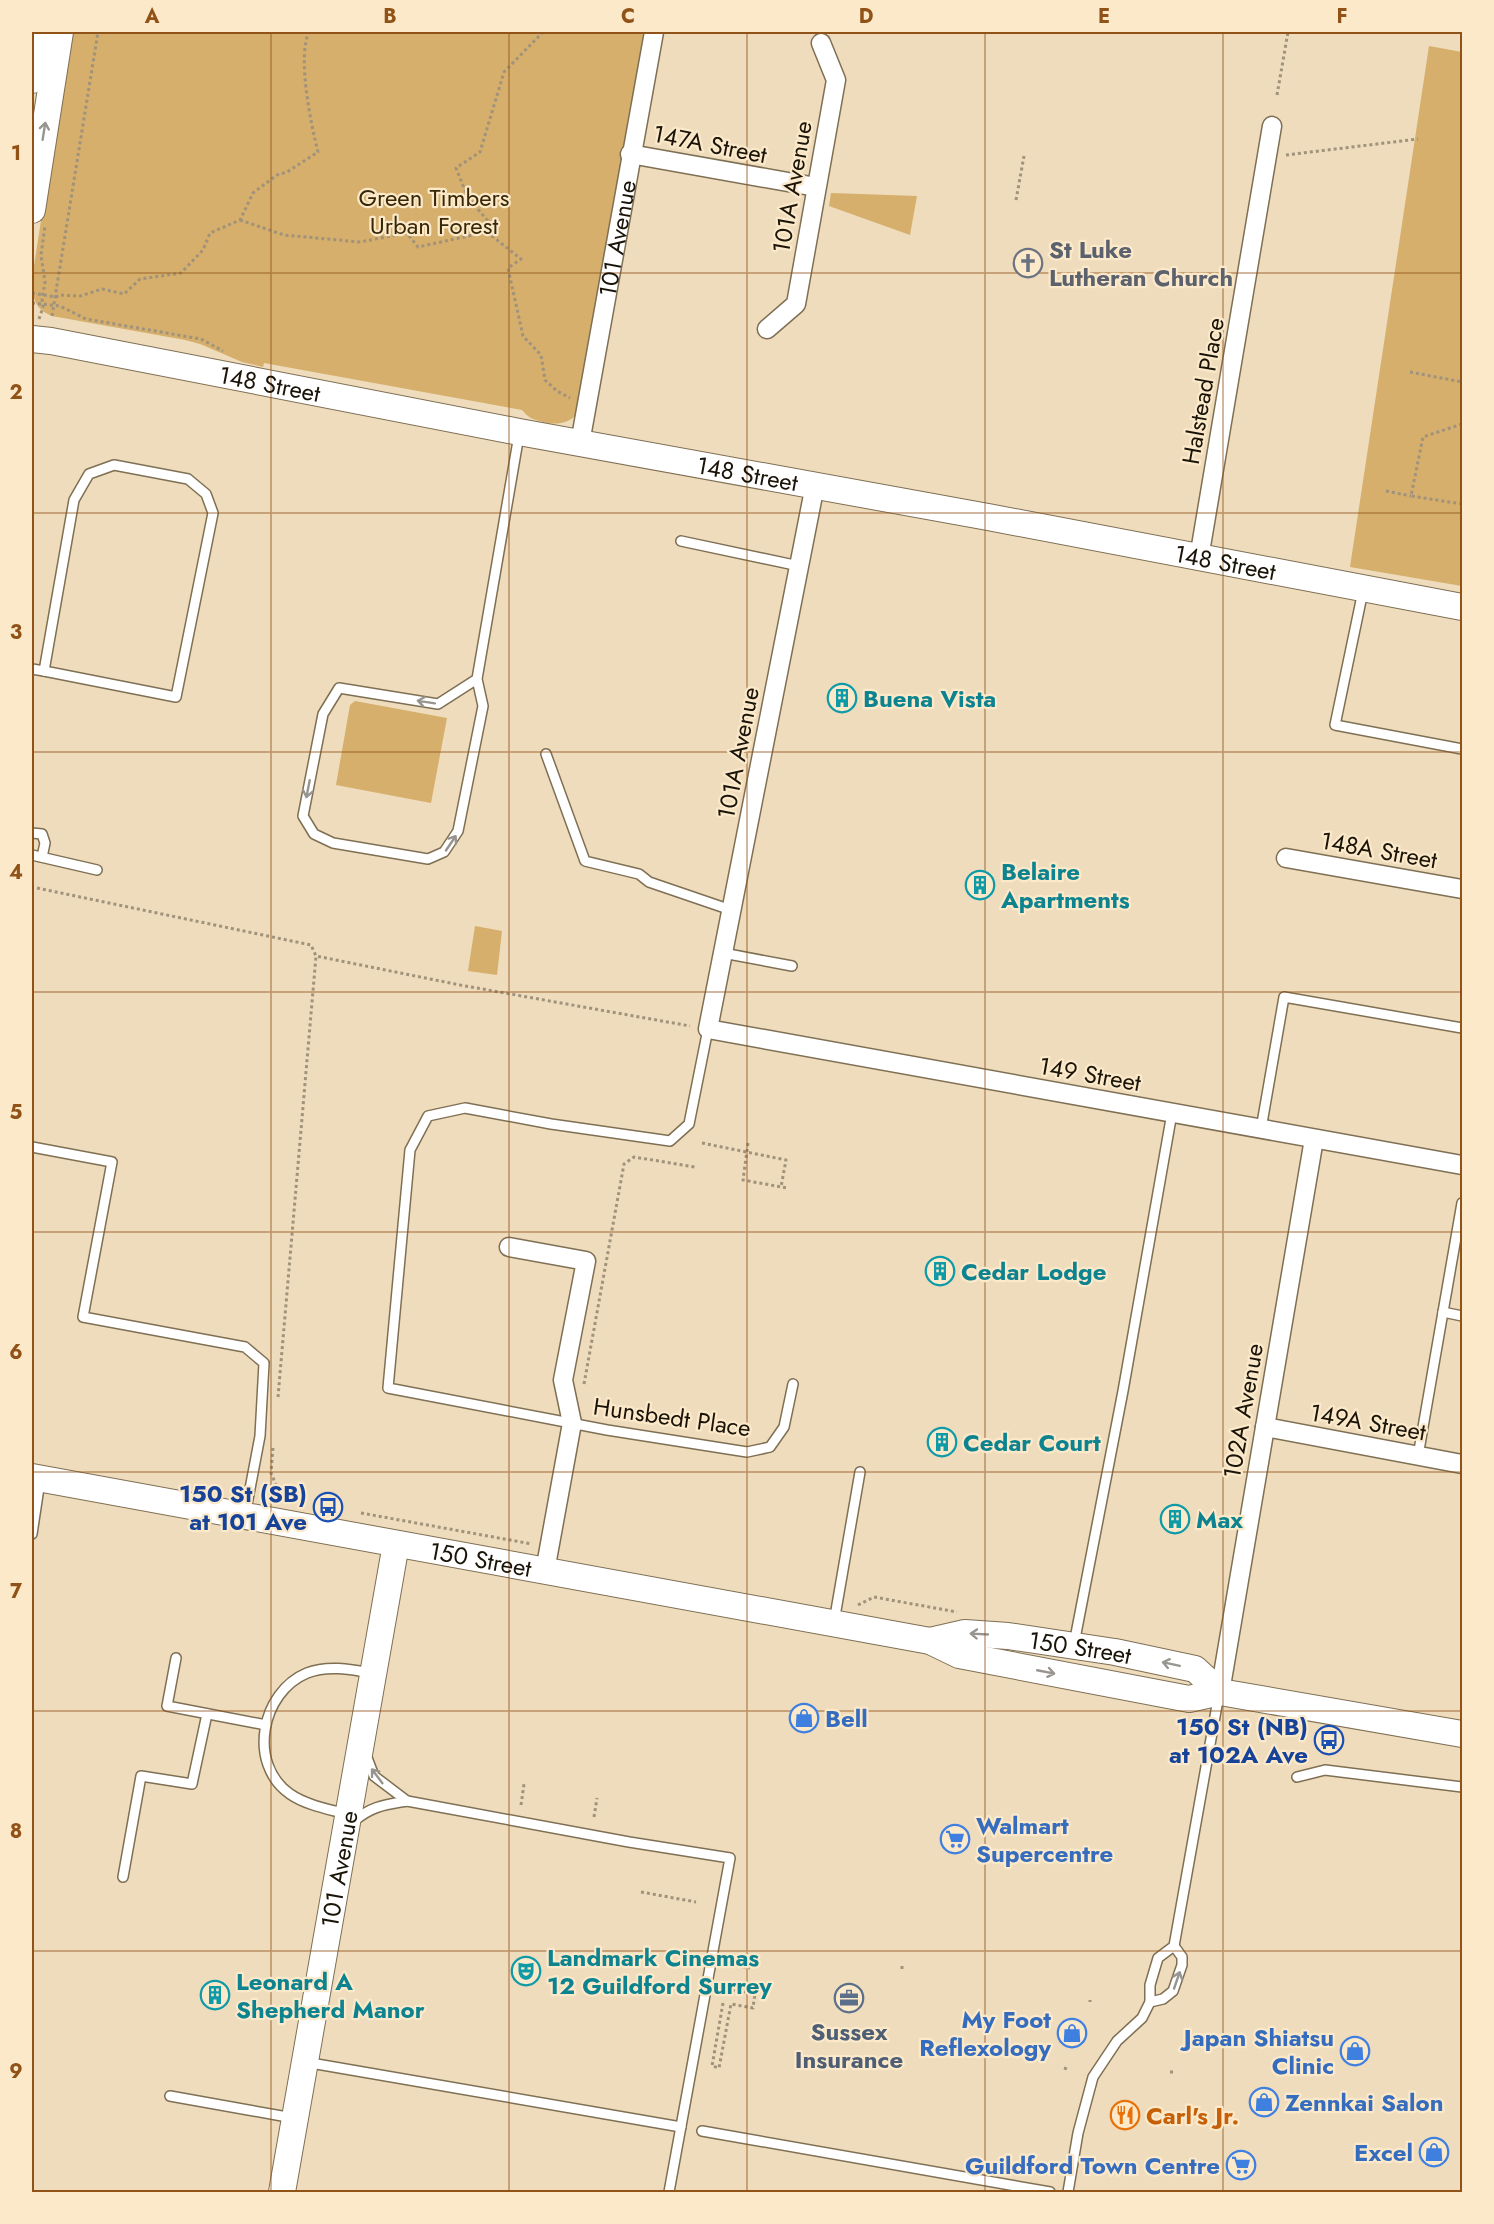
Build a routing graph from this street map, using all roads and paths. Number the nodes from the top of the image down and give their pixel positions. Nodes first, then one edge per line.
1 (39, 32) edge
2 (60, 32) edge
3 (98, 32) edge
4 (309, 32) edge
5 (543, 32) edge
6 (654, 32) edge
7 (1288, 32) edge
8 (821, 44) dead end
9 (32, 80) edge
10 (1276, 95) dead end
11 (1272, 126) dead end
12 (1418, 139) dead end
13 (630, 154) junction
14 (1024, 156) dead end
15 (1266, 157) junction
16 (816, 187) junction
17 (1016, 200) dead end
18 (32, 210) edge
19 (240, 220) junction
20 (487, 232) junction
21 (32, 293) edge
22 (56, 297) junction
23 (32, 303) edge
24 (54, 305) junction
25 (52, 316) dead end
26 (767, 329) dead end
27 (32, 339) edge
28 (231, 354) dead end
29 (1410, 372) dead end
30 (1462, 382) edge
31 (586, 408) junction
32 (1462, 424) edge
33 (519, 432) junction
34 (580, 443) junction
35 (815, 486) junction
36 (1386, 491) dead end
37 (1411, 496) junction
38 (1462, 504) edge
39 (681, 541) dead end
40 (1199, 558) junction
41 (799, 566) junction
42 (1364, 589) junction
43 (1462, 607) edge
44 (32, 669) edge
45 (44, 671) junction
46 (477, 679) junction
47 (1462, 749) edge
48 (546, 754) dead end
49 (32, 833) edge
50 (37, 856) edge
51 (1286, 858) dead end
52 (97, 870) dead end
53 (37, 888) dead end
54 (1462, 889) edge
55 (731, 910) junction
56 (723, 953) junction
57 (316, 956) junction
58 (792, 966) dead end
59 (702, 1028) junction
60 (1462, 1028) edge
61 (1172, 1113) junction
62 (1262, 1129) junction
63 (1314, 1139) junction
64 (702, 1143) dead end
65 (748, 1143) dead end
66 (32, 1147) edge
67 (747, 1152) junction
68 (1462, 1165) edge
69 (695, 1167) dead end
70 (781, 1187) junction
71 (787, 1188) dead end
72 (1462, 1203) edge
73 (509, 1247) dead end
74 (1443, 1312) junction
75 (1462, 1316) edge
76 (793, 1384) dead end
77 (584, 1386) dead end
78 (277, 1402) dead end
79 (572, 1423) junction
80 (1265, 1428) junction
81 (274, 1438) dead end
82 (1418, 1456) junction
83 (1462, 1464) edge
84 (860, 1472) dead end
85 (36, 1478) edge
86 (282, 1499) dead end
87 (245, 1517) junction
88 (32, 1534) edge
89 (396, 1544) junction
90 (545, 1571) junction
91 (835, 1613) junction
92 (962, 1613) dead end
93 (930, 1641) junction
94 (1074, 1644) junction
95 (176, 1658) dead end
96 (373, 1673) junction
97 (1220, 1692) junction
98 (207, 1714) junction
99 (266, 1725) junction
100 (1462, 1734) edge
101 (361, 1741) junction
102 (1297, 1777) dead end
103 (524, 1784) dead end
104 (1462, 1787) edge
105 (597, 1797) dead end
106 (407, 1801) junction
107 (521, 1805) dead end
108 (594, 1817) dead end
109 (347, 1822) junction
110 (123, 1877) dead end
111 (641, 1892) dead end
112 (696, 1902) dead end
113 (1174, 1946) junction
114 (723, 1963) dead end
115 (750, 1968) dead end
116 (719, 1987) dead end
117 (746, 1992) dead end
118 (755, 1993) dead end
119 (1150, 2002) junction
120 (723, 2003) dead end
121 (1007, 2043) dead end
122 (1005, 2053) dead end
123 (305, 2062) junction
124 (170, 2096) dead end
125 (295, 2118) junction
126 (681, 2127) junction
127 (702, 2131) dead end
128 (282, 2193) edge
129 (669, 2193) edge
130 (1050, 2193) edge
131 (1068, 2193) edge

1 - 9 main road
18 -> 2 main road
3 - 22 path
4 - 19 path
5 - 20 path
6 - 13 street, 101 Avenue
7 - 10 path
8 - 16 street, 101A Avenue
11 - 15 street, Halstead Place
12 - 15 path
13 - 16 street, 147A Street
13 - 31 street, 101 Avenue
14 - 17 path
15 - 40 street, Halstead Place
16 - 26 street, 101A Avenue
19 - 20 path
19 - 22 path
20 - 31 path
21 - 22 path
22 - 24 path
23 - 24 path
24 - 25 path
24 - 28 path
27 - 33 main road, 148 Street
29 - 30 path
31 - 34 street, 101 Avenue
32 - 37 path
33 - 34 main road, 148 Street
33 - 46 lane
34 - 35 main road, 148 Street
35 - 40 main road, 148 Street
35 - 41 street, 101A Avenue
36 - 37 path
37 - 38 path
39 - 41 lane
40 - 42 main road, 148 Street
41 - 55 street, 101A Avenue
42 - 43 main road, 148 Street
42 - 47 lane
44 - 45 lane
45 - 45 lane
46 -> 46 lane
48 - 55 lane
49 - 50 lane
50 - 52 lane
51 - 54 street, 148A Street
53 - 57 path
55 - 56 street, 101A Avenue
56 - 58 lane
56 - 59 street, 101A Avenue
57 - 59 path
57 - 78 path
59 - 61 street, 149 Street
59 - 79 lane, Hunsbedt Place
60 - 62 lane
61 - 62 street, 149 Street
61 - 94 lane
62 - 63 street, 149 Street
63 - 68 street, 149 Street
63 - 80 street, 102A Avenue
64 - 67 path
65 - 67 path
66 - 87 lane
67 - 70 path
67 - 70 path
69 - 77 path
70 - 71 path
72 - 74 lane
73 - 79 street
74 - 75 lane
74 - 82 lane
76 - 79 lane, Hunsbedt Place
79 - 90 street
80 - 82 street, 149A Street
80 - 97 street, 102A Avenue
81 - 86 path
82 - 83 street, 149A Street
84 - 91 lane
85 - 87 main road, 150 Street
85 - 88 lane
87 - 89 main road, 150 Street
89 - 90 main road, 150 Street
89 - 96 main road, 101 Avenue
90 - 91 main road, 150 Street
91 - 92 path
91 - 93 main road, 150 Street
94 -> 93 main road, 150 Street
93 -> 97 main road, 150 Street
97 -> 94 main road, 150 Street
95 - 98 lane
96 - 99 lane
96 - 101 main road, 101 Avenue
97 - 100 main road, 150 Street
97 - 113 lane
98 - 99 lane
98 - 110 lane
99 - 109 lane
106 -> 101 lane
101 - 109 main road, 101 Avenue
102 - 104 lane
103 - 107 path
105 - 108 path
106 - 109 lane
106 - 126 lane
109 - 123 main road, 101 Avenue
111 - 112 path
113 - 119 lane
119 -> 113 lane
114 - 115 path
116 - 117 path
118 - 120 path
119 - 131 lane
121 - 122 path
123 - 125 main road, 101 Avenue
123 - 126 lane
124 - 125 lane
125 - 128 main road, 101 Avenue
126 - 129 lane
127 - 130 lane

